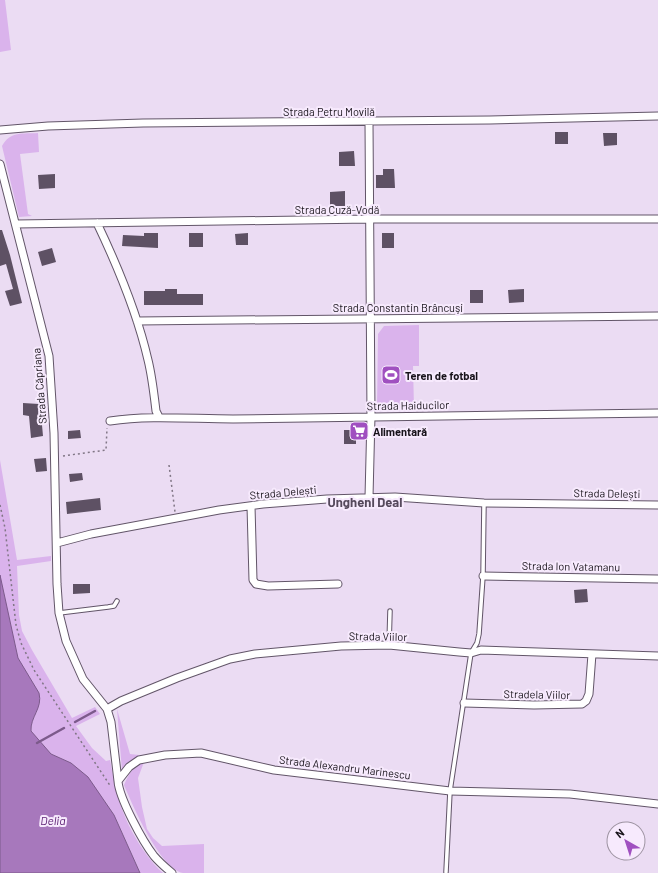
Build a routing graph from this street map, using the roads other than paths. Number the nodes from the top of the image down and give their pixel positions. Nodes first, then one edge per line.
1 (658, 116) edge
2 (369, 122) junction
3 (0, 130) edge
4 (0, 164) edge
5 (370, 219) junction
6 (658, 219) edge
7 (98, 222) junction
8 (16, 224) junction
9 (658, 316) edge
10 (370, 317) junction
11 (137, 321) junction
12 (658, 413) edge
13 (371, 416) junction
14 (159, 417) junction
15 (110, 421) road end
16 (369, 497) junction
17 (484, 503) junction
18 (658, 505) edge
19 (251, 506) junction
20 (57, 543) junction
21 (483, 576) junction
22 (658, 579) edge
23 (338, 584) dead end
24 (117, 601) dead end
25 (390, 611) dead end
26 (59, 612) junction
27 (389, 645) junction
28 (471, 653) junction
29 (592, 654) junction
30 (658, 656) edge
31 (464, 703) junction
32 (107, 709) junction
33 (118, 781) junction
34 (450, 791) junction
35 (658, 804) edge
36 (446, 872) dead end
37 (172, 873) edge

1 - 2 street, Strada Petru Movilă
2 - 3 street, Strada Petru Movilă
2 - 5 street
4 - 8 street, Strada Căpriana
5 - 6 street, Strada Cuză-Vodă
5 - 7 street, Strada Cuză-Vodă
5 - 10 street
7 - 8 street, Strada Cuză-Vodă
7 - 11 street
8 - 20 street, Strada Căpriana
9 - 10 street, Strada Constantin Brâncuşi
10 - 11 street, Strada Constantin Brâncuşi
10 - 13 street
11 - 14 street
12 - 13 street, Strada Haiducilor
13 - 14 street, Strada Haiducilor
13 - 16 street
14 - 15 street, Strada Haiducilor
16 - 17 street, Strada Delești
16 - 19 street, Strada Delești
17 - 18 street, Strada Delești
17 - 21 lane
19 - 20 street, Strada Delești
19 - 23 street
20 - 26 street, Strada Căpriana
21 - 22 street, Strada Ion Vatamanu
21 - 28 lane
24 - 26 lane
25 - 27 lane
26 - 32 street, Strada Căpriana
27 - 28 street, Strada Viilor
27 - 32 street, Strada Viilor
28 - 29 street, Strada Viilor
28 - 31 lane
29 - 30 street, Strada Viilor
29 - 31 street, Stradela Viilor
31 - 34 lane
32 - 33 street, Strada Căpriana
33 - 34 street, Strada Alexandru Marinescu
33 - 37 street
34 - 35 street, Strada Alexandru Marinescu
34 - 36 lane

